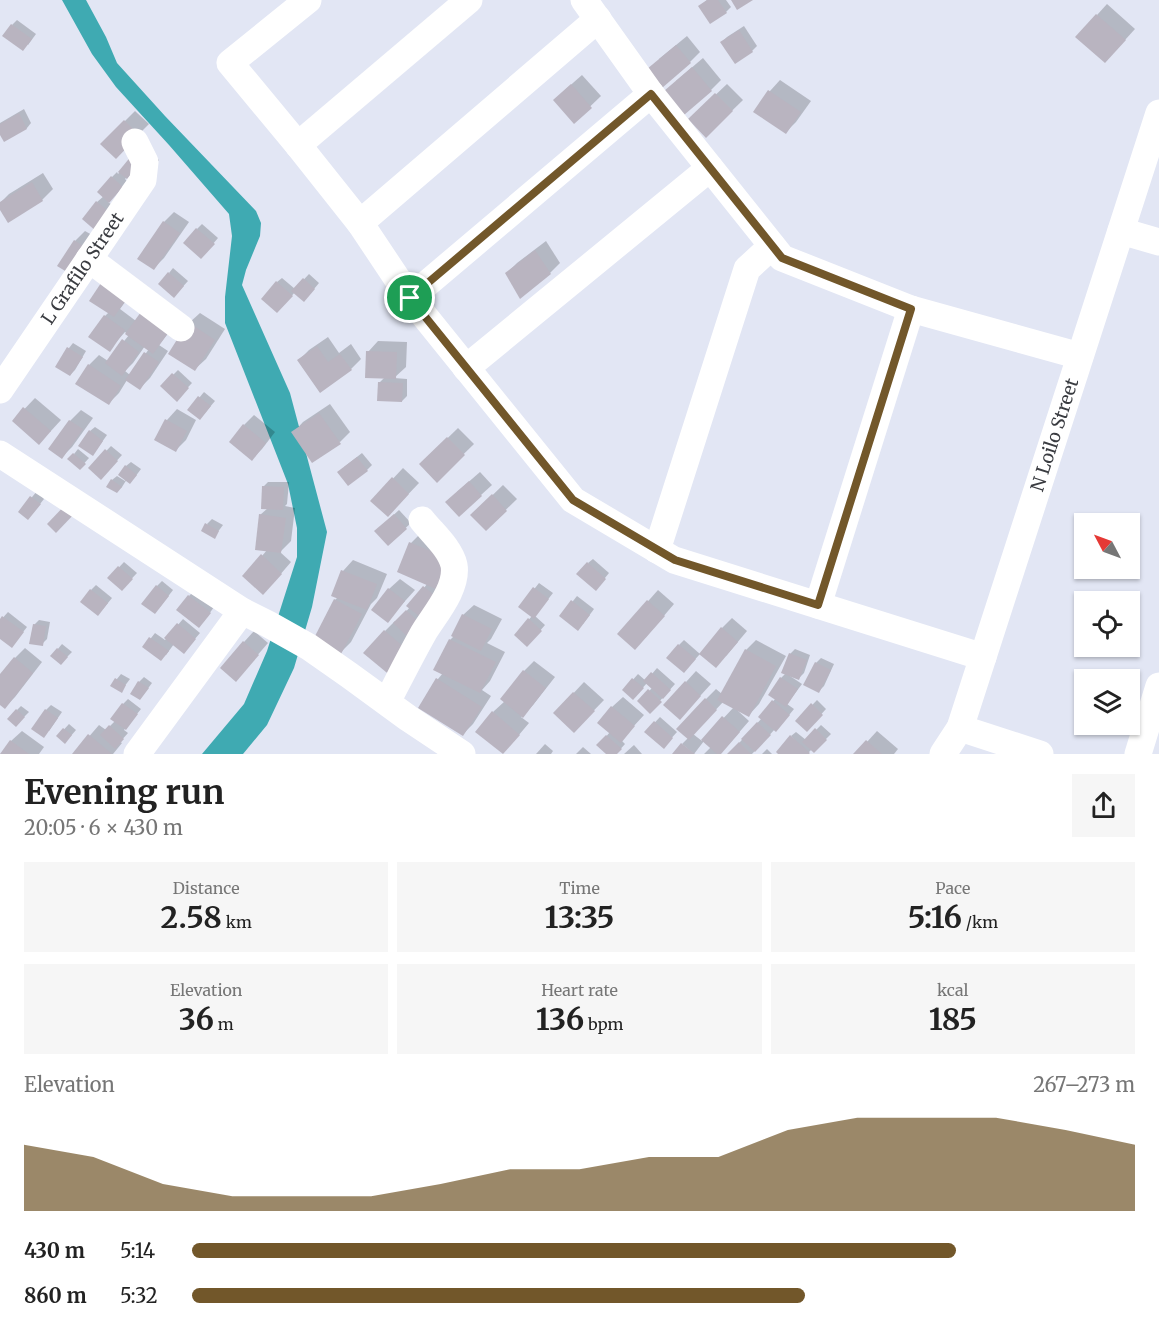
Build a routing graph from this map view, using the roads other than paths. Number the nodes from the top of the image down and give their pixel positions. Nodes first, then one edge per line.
1 (308, 0) edge
2 (470, 0) edge
3 (591, 9) edge
4 (651, 94) junction
5 (1159, 113) edge
6 (135, 142) dead end
7 (298, 145) junction
8 (710, 168) junction
9 (360, 223) junction
10 (1121, 231) junction
11 (1159, 242) edge
12 (772, 246) junction
13 (89, 259) junction
14 (410, 298) junction
15 (911, 309) junction
16 (181, 328) dead end
17 (1080, 356) junction
18 (466, 368) junction
19 (0, 390) edge
20 (0, 454) edge
21 (422, 520) dead end
22 (657, 550) junction
23 (818, 605) junction
24 (242, 611) junction
25 (983, 657) junction
26 (1159, 686) edge
27 (387, 702) junction
28 (960, 728) junction
29 (446, 750) edge
30 (137, 754) edge
31 (944, 754) edge
32 (1040, 754) edge
33 (1138, 754) edge

1 - 7 street
2 - 7 street
3 - 4 street
3 - 9 street
4 - 8 street
4 - 14 street
5 - 10 street, N Loilo Street
6 - 13 street, L Grafilo Street
7 - 9 street
8 - 12 street
8 - 18 street
9 - 14 street
10 - 11 street
10 - 17 street, N Loilo Street
12 - 15 street
12 - 22 street
13 - 16 street
13 - 19 street, L Grafilo Street
14 - 18 street
15 - 17 street
15 - 23 street
17 - 25 street, N Loilo Street
18 - 22 street
20 - 24 street
21 - 27 street
22 - 23 street
23 - 25 street
24 - 27 street
24 - 30 street
25 - 28 street, N Loilo Street
26 - 33 street
27 - 29 street
28 - 31 street, N Loilo Street
28 - 32 street

